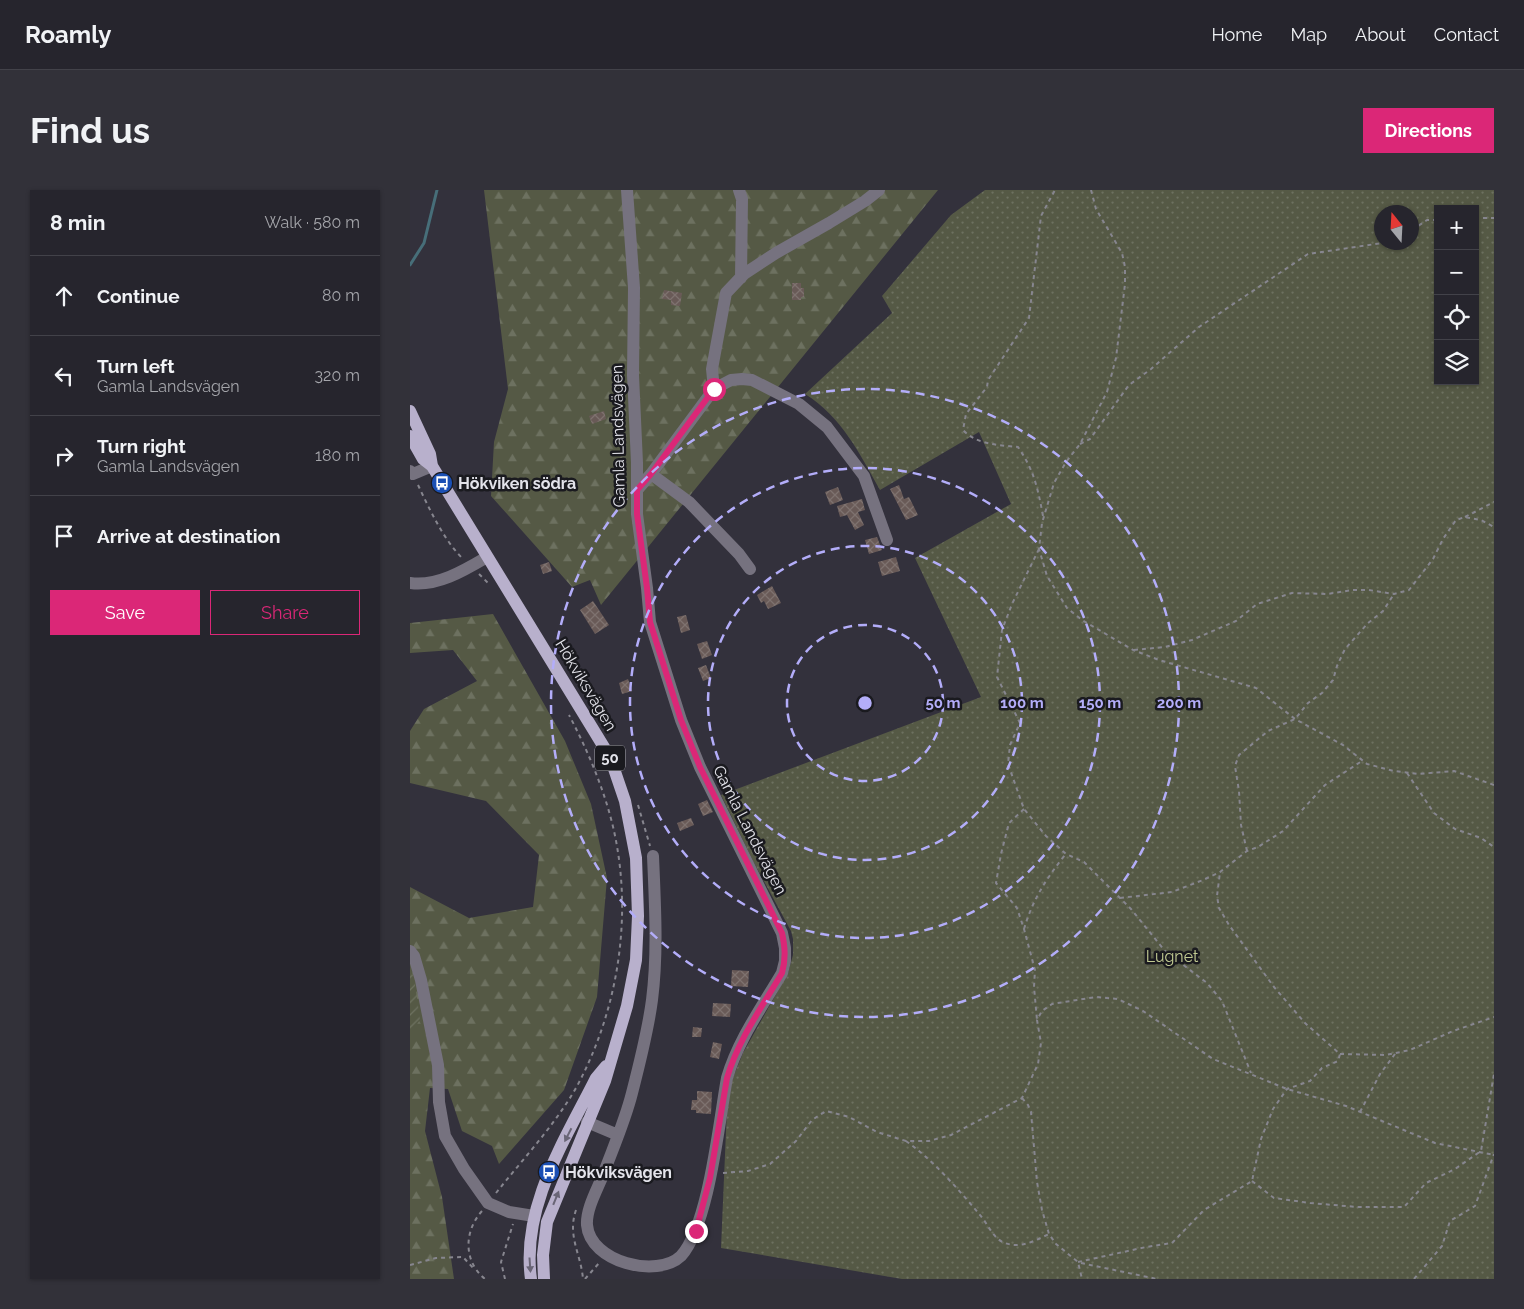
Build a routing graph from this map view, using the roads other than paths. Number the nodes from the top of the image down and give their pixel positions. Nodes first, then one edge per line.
1 (627, 190) edge
2 (739, 190) edge
3 (879, 190) edge
4 (741, 278) junction
5 (714, 389) junction
6 (410, 411) edge
7 (410, 436) edge
8 (432, 466) junction
9 (412, 472) edge
10 (651, 474) junction
11 (637, 490) junction
12 (888, 540) dead end
13 (488, 557) junction
14 (750, 569) dead end
15 (410, 583) edge
16 (653, 856) dead end
17 (412, 954) edge
18 (582, 1120) junction
19 (618, 1135) junction
20 (534, 1216) junction
21 (548, 1218) junction
22 (531, 1279) edge
23 (544, 1279) edge

1 - 11 street, Gamla Landsvägen
2 - 4 street
3 - 4 street
4 - 5 street
5 - 10 street
5 - 12 street
6 - 8 main road, Hökviksvägen / 50
7 - 8 main road, Hökviksvägen / 50
8 - 9 street
8 - 13 main road, Hökviksvägen / 50
10 - 11 street
10 - 14 street
11 - 19 street, Gamla Landsvägen
13 - 15 street
13 - 18 main road, Hökviksvägen / 50
16 - 19 street, Gamla Landsvägen
17 - 20 street
18 - 19 street
18 -> 20 main road, Hökviksvägen / 50
21 -> 18 main road, Hökviksvägen / 50
20 - 21 main road
20 -> 22 main road, Hökviksvägen / 50
21 - 23 main road, Hökviksvägen / 50

